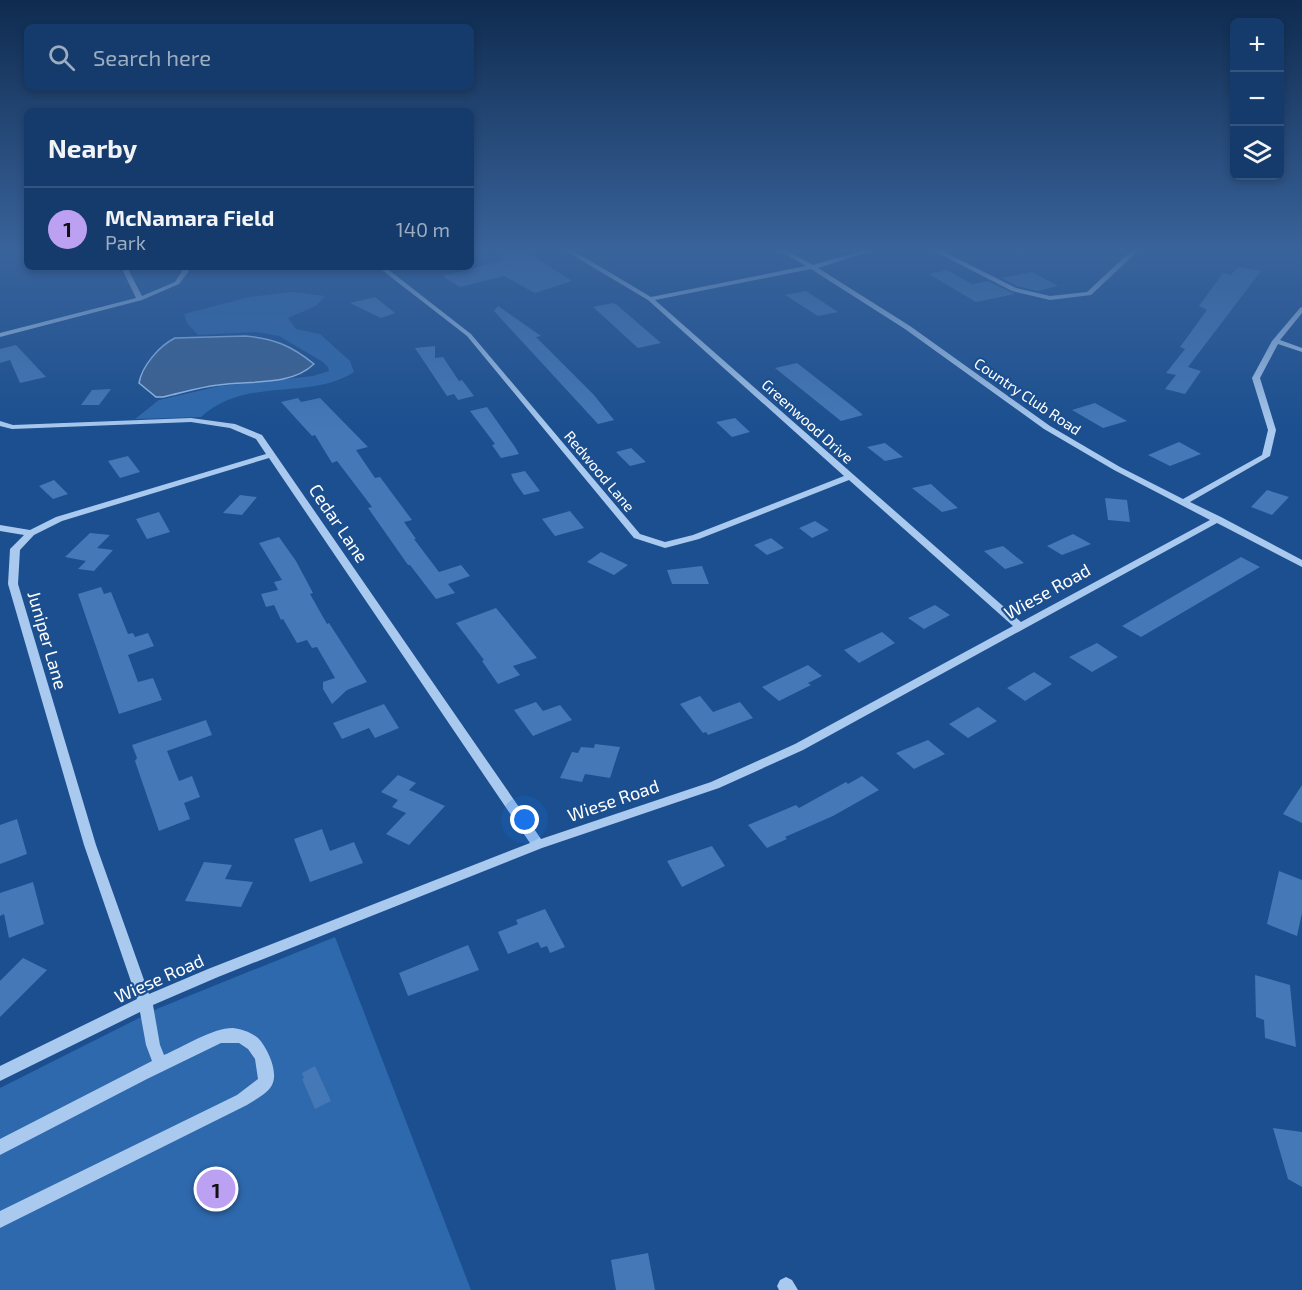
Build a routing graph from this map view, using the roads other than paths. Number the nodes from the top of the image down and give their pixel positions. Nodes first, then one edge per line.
1 (96, 310) edge
2 (438, 310) edge
3 (663, 310) edge
4 (878, 310) edge
5 (1301, 310) edge
6 (0, 335) edge
7 (1276, 341) junction
8 (1302, 350) edge
9 (0, 423) edge
10 (272, 455) junction
11 (849, 477) junction
12 (1182, 503) junction
13 (1218, 519) junction
14 (0, 528) edge
15 (31, 533) junction
16 (1302, 564) edge
17 (1020, 627) junction
18 (538, 845) junction
19 (145, 1002) junction
20 (160, 1064) junction
21 (0, 1074) edge
22 (0, 1147) edge
23 (0, 1220) edge

1 - 6 street
2 - 11 street, Redwood Lane
3 - 11 street, Greenwood Drive
4 - 12 street, Country Club Road
5 - 7 street
7 - 8 street
7 - 12 street
9 - 10 street, Cedar Lane
10 - 15 street, Juniper Lane
10 - 18 street, Cedar Lane
11 - 17 street, Greenwood Drive
12 - 13 street, Country Club Road
13 - 16 street, Country Club Road
13 - 17 street, Wiese Road
14 - 15 street
15 - 19 street, Juniper Lane
17 - 18 street, Wiese Road
18 - 19 street, Wiese Road
19 - 20 street, Juniper Lane
19 - 21 street, Wiese Road
20 - 22 street
20 - 23 street

